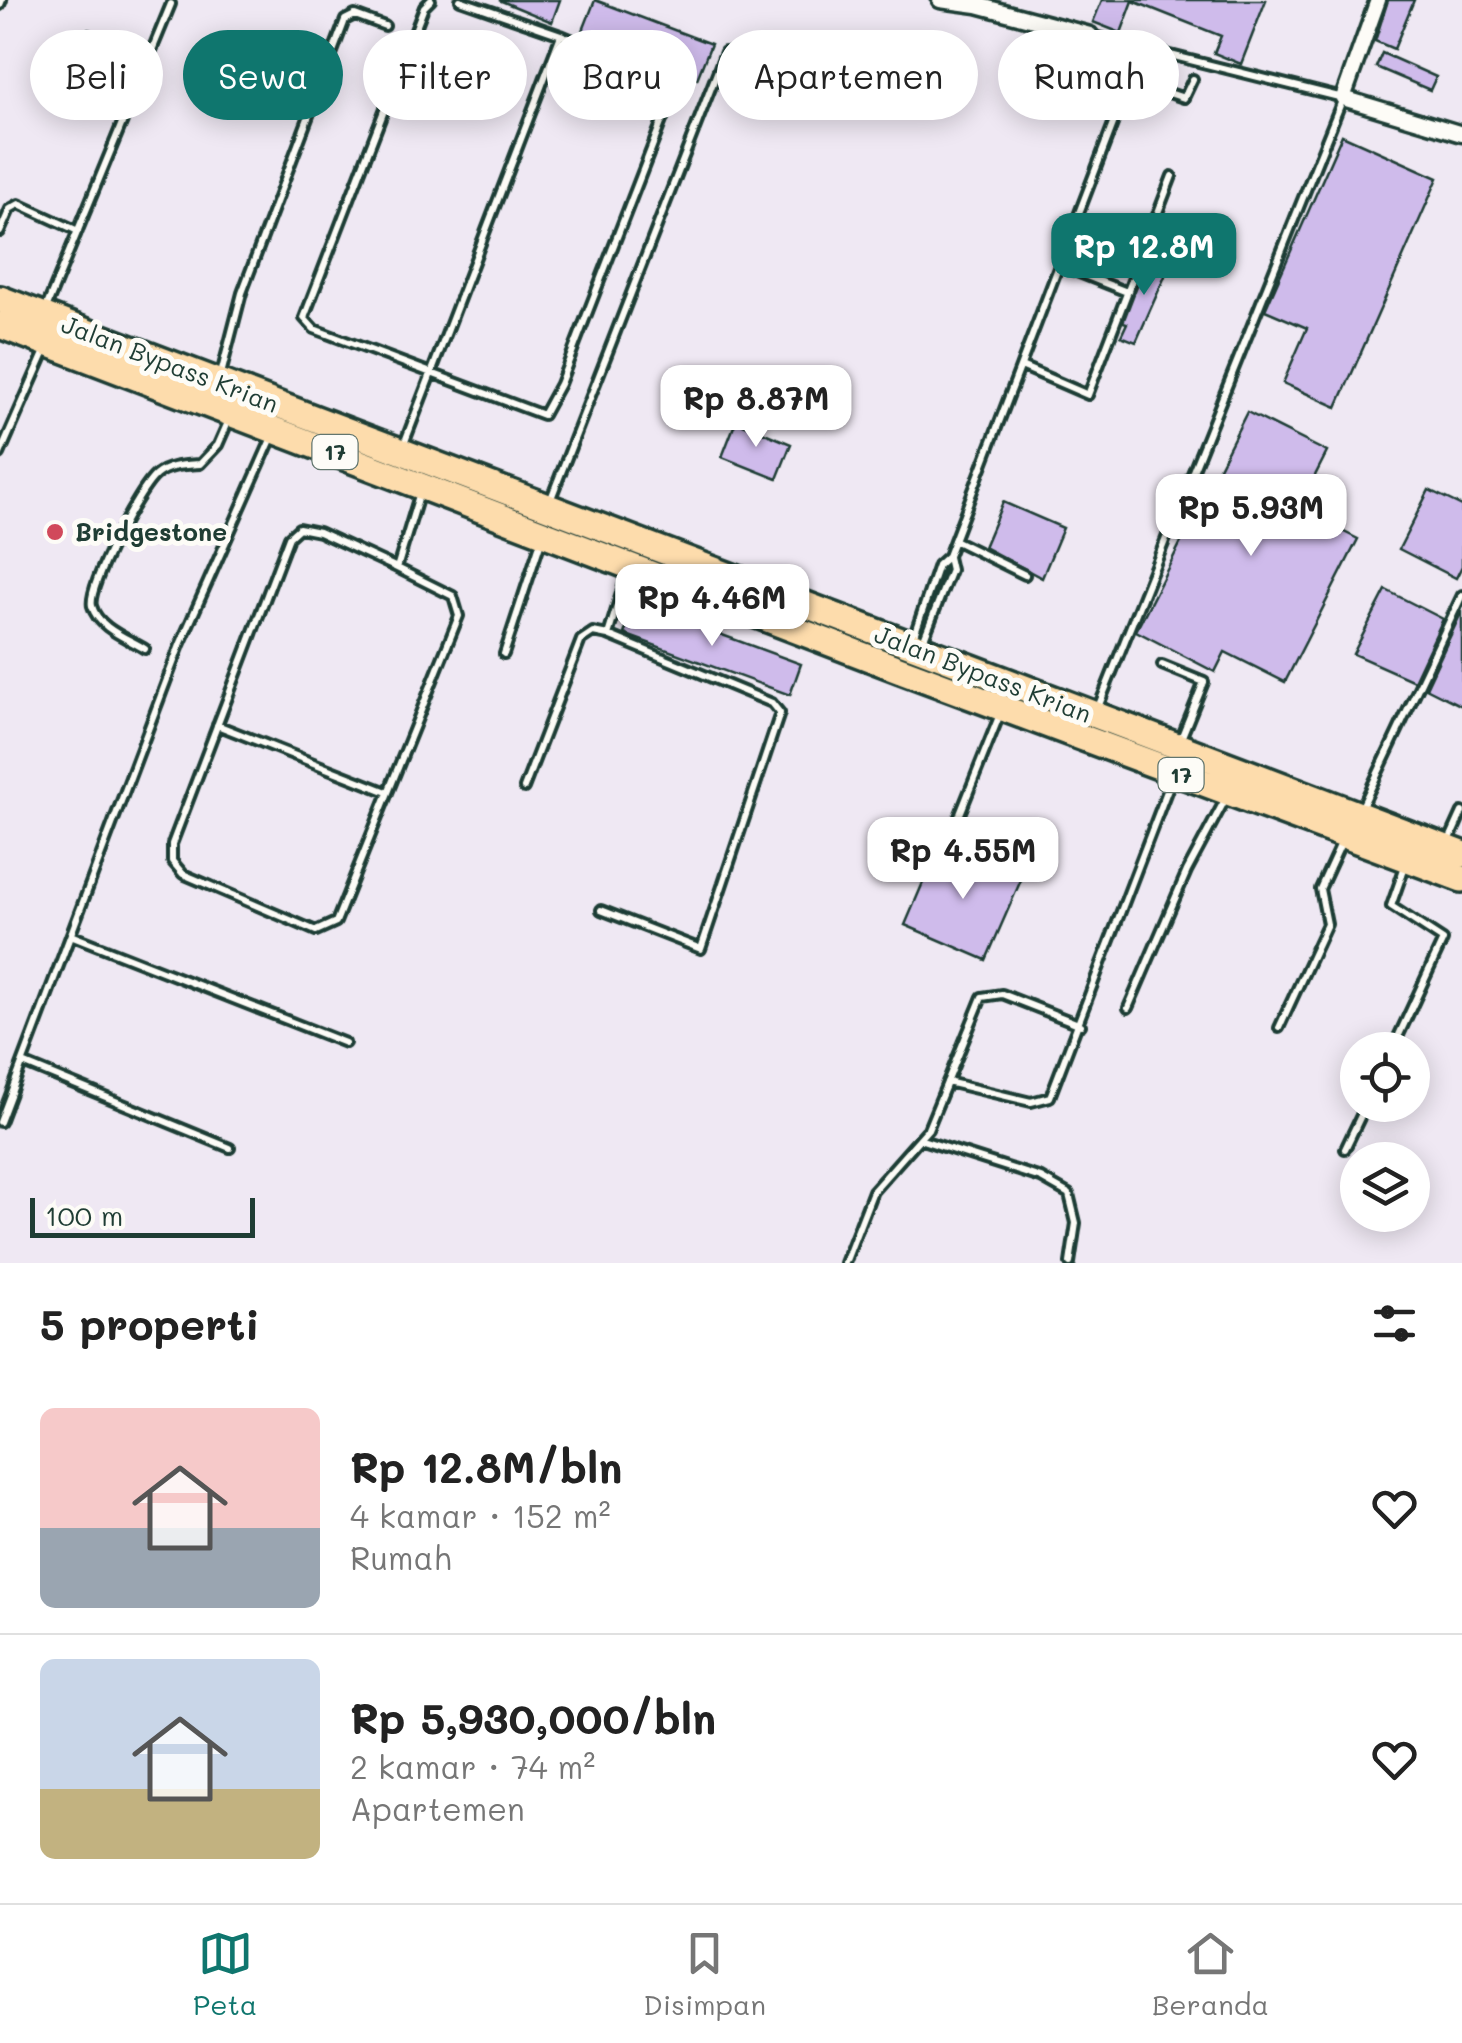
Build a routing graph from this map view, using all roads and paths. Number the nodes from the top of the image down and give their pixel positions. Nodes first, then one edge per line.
1 (431, 0) edge
2 (460, 0) edge
3 (940, 0) edge
4 (1378, 0) edge
5 (171, 4) dead end
6 (384, 26) dead end
7 (161, 30) edge
8 (547, 30) edge
9 (1071, 30) edge
10 (1179, 57) edge
11 (547, 71) edge
12 (717, 73) edge
13 (1193, 80) dead end
14 (1179, 96) edge
15 (1343, 98) junction
16 (124, 120) edge
17 (660, 120) edge
18 (1115, 120) edge
19 (1462, 134) edge
20 (1172, 176) dead end
21 (78, 231) junction
22 (0, 232) edge
23 (1060, 264) junction
24 (1127, 292) junction
25 (0, 298) edge
26 (43, 316) junction
27 (0, 324) edge
28 (48, 344) junction
29 (1021, 366) junction
30 (430, 369) junction
31 (219, 381) junction
32 (233, 412) junction
33 (276, 429) junction
34 (0, 454) edge
35 (400, 454) junction
36 (422, 487) junction
37 (546, 520) junction
38 (954, 540) junction
39 (948, 556) junction
40 (630, 565) junction
41 (398, 568) junction
42 (1025, 575) dead end
43 (1462, 596) edge
44 (608, 635) junction
45 (145, 649) dead end
46 (504, 654) dead end
47 (911, 660) junction
48 (1162, 665) dead end
49 (1003, 708) junction
50 (1094, 716) junction
51 (217, 725) junction
52 (1176, 759) junction
53 (524, 788) dead end
54 (387, 792) junction
55 (1228, 792) junction
56 (1462, 812) edge
57 (1351, 825) junction
58 (952, 834) dead end
59 (1454, 852) edge
60 (1409, 860) junction
61 (1462, 879) edge
62 (601, 910) dead end
63 (73, 936) junction
64 (1128, 1008) dead end
65 (1081, 1025) junction
66 (1278, 1028) dead end
67 (1400, 1032) edge
68 (346, 1043) dead end
69 (23, 1063) junction
70 (947, 1082) junction
71 (0, 1122) edge
72 (920, 1139) junction
73 (230, 1148) dead end
74 (845, 1263) edge
75 (1070, 1263) edge

1 - 30 lane
2 - 8 lane
3 - 9 street
4 - 15 street
5 - 7 lane
6 - 31 lane
10 - 15 lane
11 - 30 lane
12 - 37 lane
13 - 14 lane
15 - 19 street
15 - 50 lane
16 - 21 lane
17 - 30 lane
18 - 23 lane
20 - 24 lane
21 - 22 lane
21 - 26 lane
23 - 24 lane
23 - 29 lane
24 - 29 lane
25 - 26 highway, Jalan Bypass Krian / 17
26 - 31 highway, Jalan Bypass Krian / 17
27 - 28 highway, Jalan Bypass Krian / 17
28 - 32 highway, Jalan Bypass Krian / 17
28 - 34 lane
29 - 38 lane
30 - 35 lane
31 - 35 highway, Jalan Bypass Krian / 17
32 - 33 highway, Jalan Bypass Krian / 17
32 - 45 lane
33 - 36 highway, Jalan Bypass Krian / 17
33 - 63 lane
35 - 37 highway, Jalan Bypass Krian / 17
36 - 37 highway, Jalan Bypass Krian / 17
36 - 41 lane
37 - 40 highway, Jalan Bypass Krian / 17
37 - 46 lane
37 - 47 highway, Jalan Bypass Krian / 17
38 - 39 lane
38 - 42 lane
39 - 47 lane
39 - 47 lane
40 - 44 lane
40 - 47 highway, Jalan Bypass Krian / 17
41 - 51 lane
41 - 54 lane
43 - 57 lane
44 - 53 lane
44 - 62 lane
47 - 49 highway, Jalan Bypass Krian / 17
47 - 50 highway, Jalan Bypass Krian / 17
48 - 52 lane
49 - 52 highway, Jalan Bypass Krian / 17
49 - 58 lane
50 - 52 highway, Jalan Bypass Krian / 17
51 - 54 lane
51 - 54 lane
52 - 55 highway, Jalan Bypass Krian / 17
52 - 57 highway, Jalan Bypass Krian / 17
52 - 65 lane
55 - 57 highway, Jalan Bypass Krian / 17
55 - 64 lane
56 - 59 lane
57 - 59 highway, Jalan Bypass Krian / 17
57 - 60 highway, Jalan Bypass Krian / 17
57 - 66 lane
60 - 61 highway, Jalan Bypass Krian / 17
60 - 67 lane
63 - 68 lane
63 - 69 lane
65 - 70 lane
65 - 70 lane
69 - 71 lane
69 - 73 lane
70 - 72 lane
72 - 74 lane
72 - 75 lane

